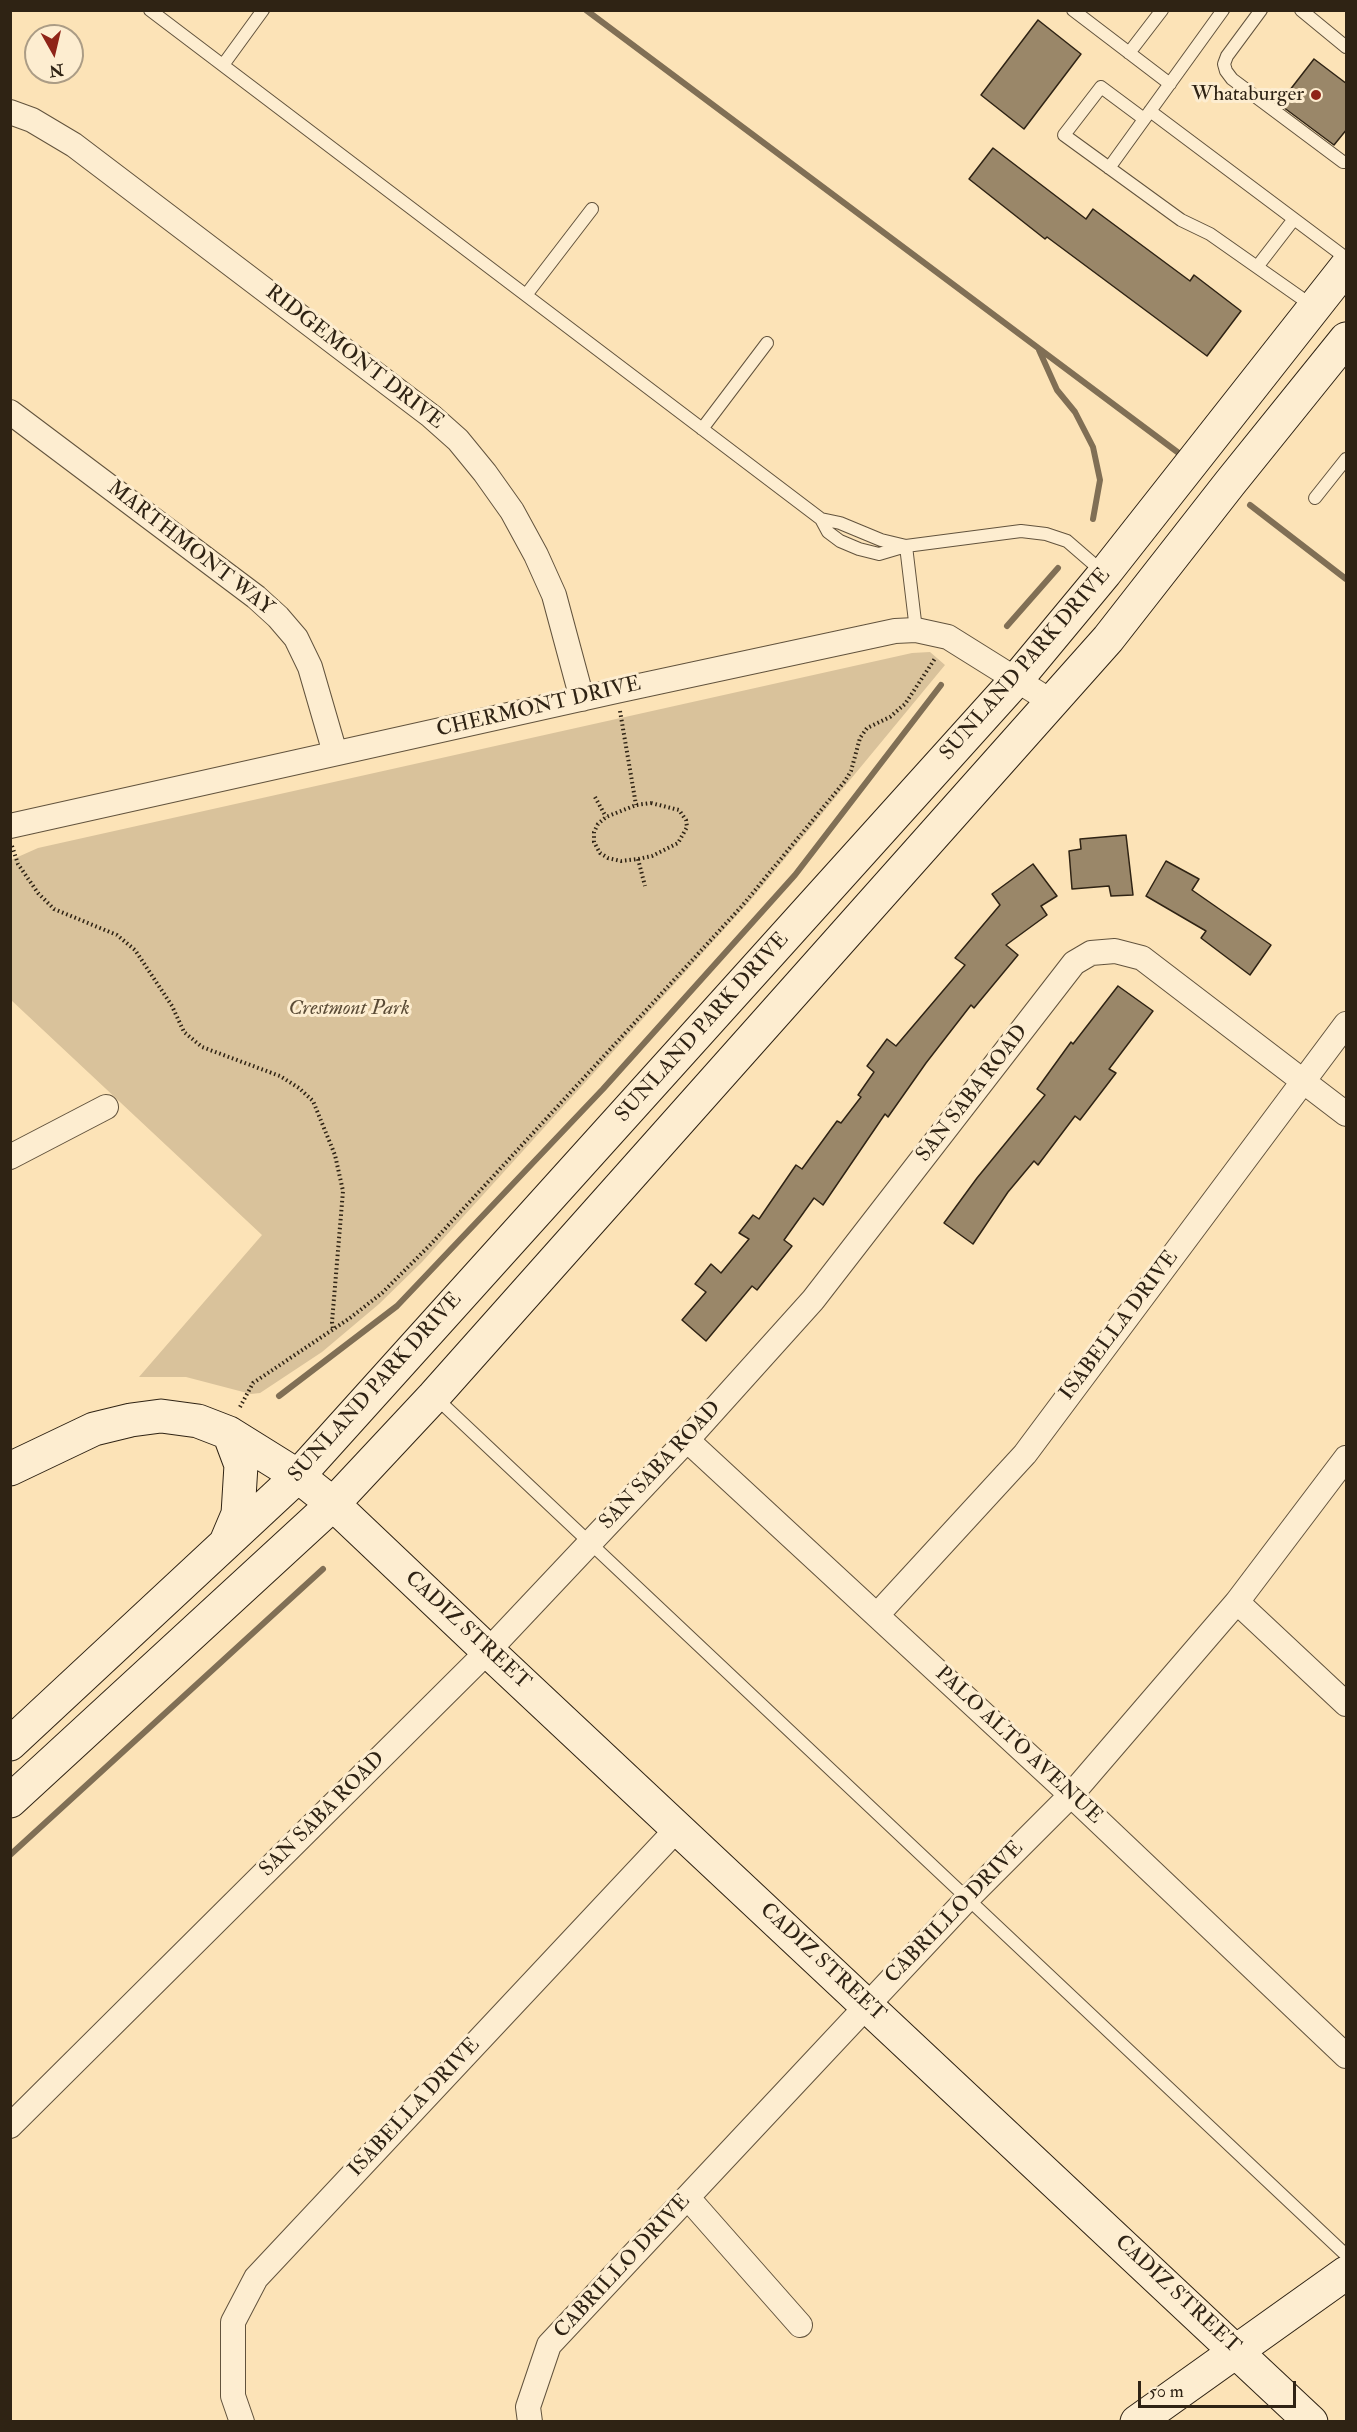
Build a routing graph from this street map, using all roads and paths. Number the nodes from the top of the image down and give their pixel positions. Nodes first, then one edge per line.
1 (150, 10) edge
2 (263, 10) edge
3 (1073, 10) edge
4 (1162, 10) edge
5 (1223, 10) edge
6 (1261, 10) edge
7 (1301, 10) edge
8 (1347, 47) edge
9 (1129, 53) junction
10 (223, 65) junction
11 (1170, 84) junction
12 (10, 112) edge
13 (1147, 115) junction
14 (1347, 162) edge
15 (1109, 168) junction
16 (592, 209) dead end
17 (1294, 219) junction
18 (1347, 258) edge
19 (1257, 267) junction
20 (1347, 267) edge
21 (526, 295) junction
22 (1315, 308) junction
23 (1347, 339) edge
24 (767, 343) dead end
25 (10, 412) edge
26 (702, 429) junction
27 (1347, 459) edge
28 (1316, 498) dead end
29 (906, 546) junction
30 (1105, 573) junction
31 (916, 630) junction
32 (940, 651) dead end
33 (1017, 679) junction
34 (616, 691) junction
35 (582, 699) junction
36 (1052, 702) junction
37 (335, 753) junction
38 (595, 797) dead end
39 (636, 805) junction
40 (606, 817) junction
41 (10, 826) edge
42 (10, 842) edge
43 (638, 859) junction
44 (645, 886) dead end
45 (1347, 1024) edge
46 (1304, 1081) junction
47 (106, 1107) dead end
48 (1347, 1114) edge
49 (10, 1157) edge
50 (333, 1329) junction
51 (434, 1396) junction
52 (235, 1420) junction
53 (687, 1440) junction
54 (1347, 1458) edge
55 (10, 1469) edge
56 (298, 1476) junction
57 (333, 1504) junction
58 (226, 1543) junction
59 (590, 1543) junction
60 (1237, 1602) junction
61 (878, 1614) junction
62 (488, 1651) junction
63 (1347, 1704) edge
64 (10, 1744) edge
65 (1071, 1794) junction
66 (10, 1801) edge
67 (678, 1828) junction
68 (968, 1898) junction
69 (867, 2004) junction
70 (1347, 2056) edge
71 (10, 2126) edge
72 (688, 2198) junction
73 (1347, 2254) edge
74 (1347, 2274) edge
75 (800, 2325) dead end
76 (1237, 2351) junction
77 (242, 2421) edge
78 (530, 2421) edge
79 (1137, 2421) edge
80 (1311, 2421) edge

1 - 10 lane
2 - 10 lane
3 - 9 lane
4 - 9 lane
5 - 11 lane
6 - 14 lane
7 - 8 lane
9 - 11 lane
10 - 21 lane
11 - 13 lane
12 - 35 street, RIDGEMONT DRIVE
13 - 15 lane
13 - 15 lane
13 - 17 lane
15 - 19 lane
16 - 21 lane
17 - 18 lane
17 - 19 lane
19 - 22 lane
20 - 22 main road, SUNLAND PARK DRIVE
21 - 26 lane
22 - 30 main road, SUNLAND PARK DRIVE
23 - 36 main road, SUNLAND PARK DRIVE
24 - 26 lane
25 - 37 street, MARTHMONT WAY
26 - 29 lane
27 - 28 lane
29 - 30 lane
29 - 31 lane
30 - 33 main road, SUNLAND PARK DRIVE
31 - 33 street, CHERMONT DRIVE
31 - 34 street, CHERMONT DRIVE
32 - 50 path
33 - 36 street, CHERMONT DRIVE
33 - 56 main road, SUNLAND PARK DRIVE
34 - 35 street, CHERMONT DRIVE
34 - 39 path
35 - 37 street, CHERMONT DRIVE
36 - 51 main road, SUNLAND PARK DRIVE
37 - 41 street, CHERMONT DRIVE
38 - 40 path
39 - 40 path
39 - 43 path
40 - 43 path
42 - 50 path
43 - 44 path
45 - 46 street, ISABELLA DRIVE
46 - 48 street
46 - 53 street, SAN SABA ROAD
46 - 61 street, ISABELLA DRIVE
47 - 49 street
50 - 52 path
51 - 57 main road, SUNLAND PARK DRIVE
51 - 59 lane
52 - 55 main road, CADIZ STREET
52 - 56 main road, CADIZ STREET
52 - 58 main road
53 - 59 street, SAN SABA ROAD
53 - 61 street, PALO ALTO AVENUE
54 - 60 street, CABRILLO DRIVE
56 - 57 main road, CADIZ STREET
56 - 58 main road, SUNLAND PARK DRIVE
57 - 62 main road, CADIZ STREET
57 - 66 main road, SUNLAND PARK DRIVE
58 - 64 main road, SUNLAND PARK DRIVE
59 - 62 street, SAN SABA ROAD
59 - 68 lane
60 - 63 street
60 - 65 street, CABRILLO DRIVE
61 - 65 street, PALO ALTO AVENUE
62 - 67 main road, CADIZ STREET
62 - 71 street, SAN SABA ROAD
65 - 68 street, CABRILLO DRIVE
65 - 70 street, PALO ALTO AVENUE
67 - 69 main road, CADIZ STREET
67 - 77 street, ISABELLA DRIVE
68 - 69 street, CABRILLO DRIVE
68 - 73 lane
69 - 72 street, CABRILLO DRIVE
69 - 76 main road, CADIZ STREET
72 - 75 street
72 - 78 street, CABRILLO DRIVE
74 - 76 main road
76 - 79 main road
76 - 80 main road, CADIZ STREET

